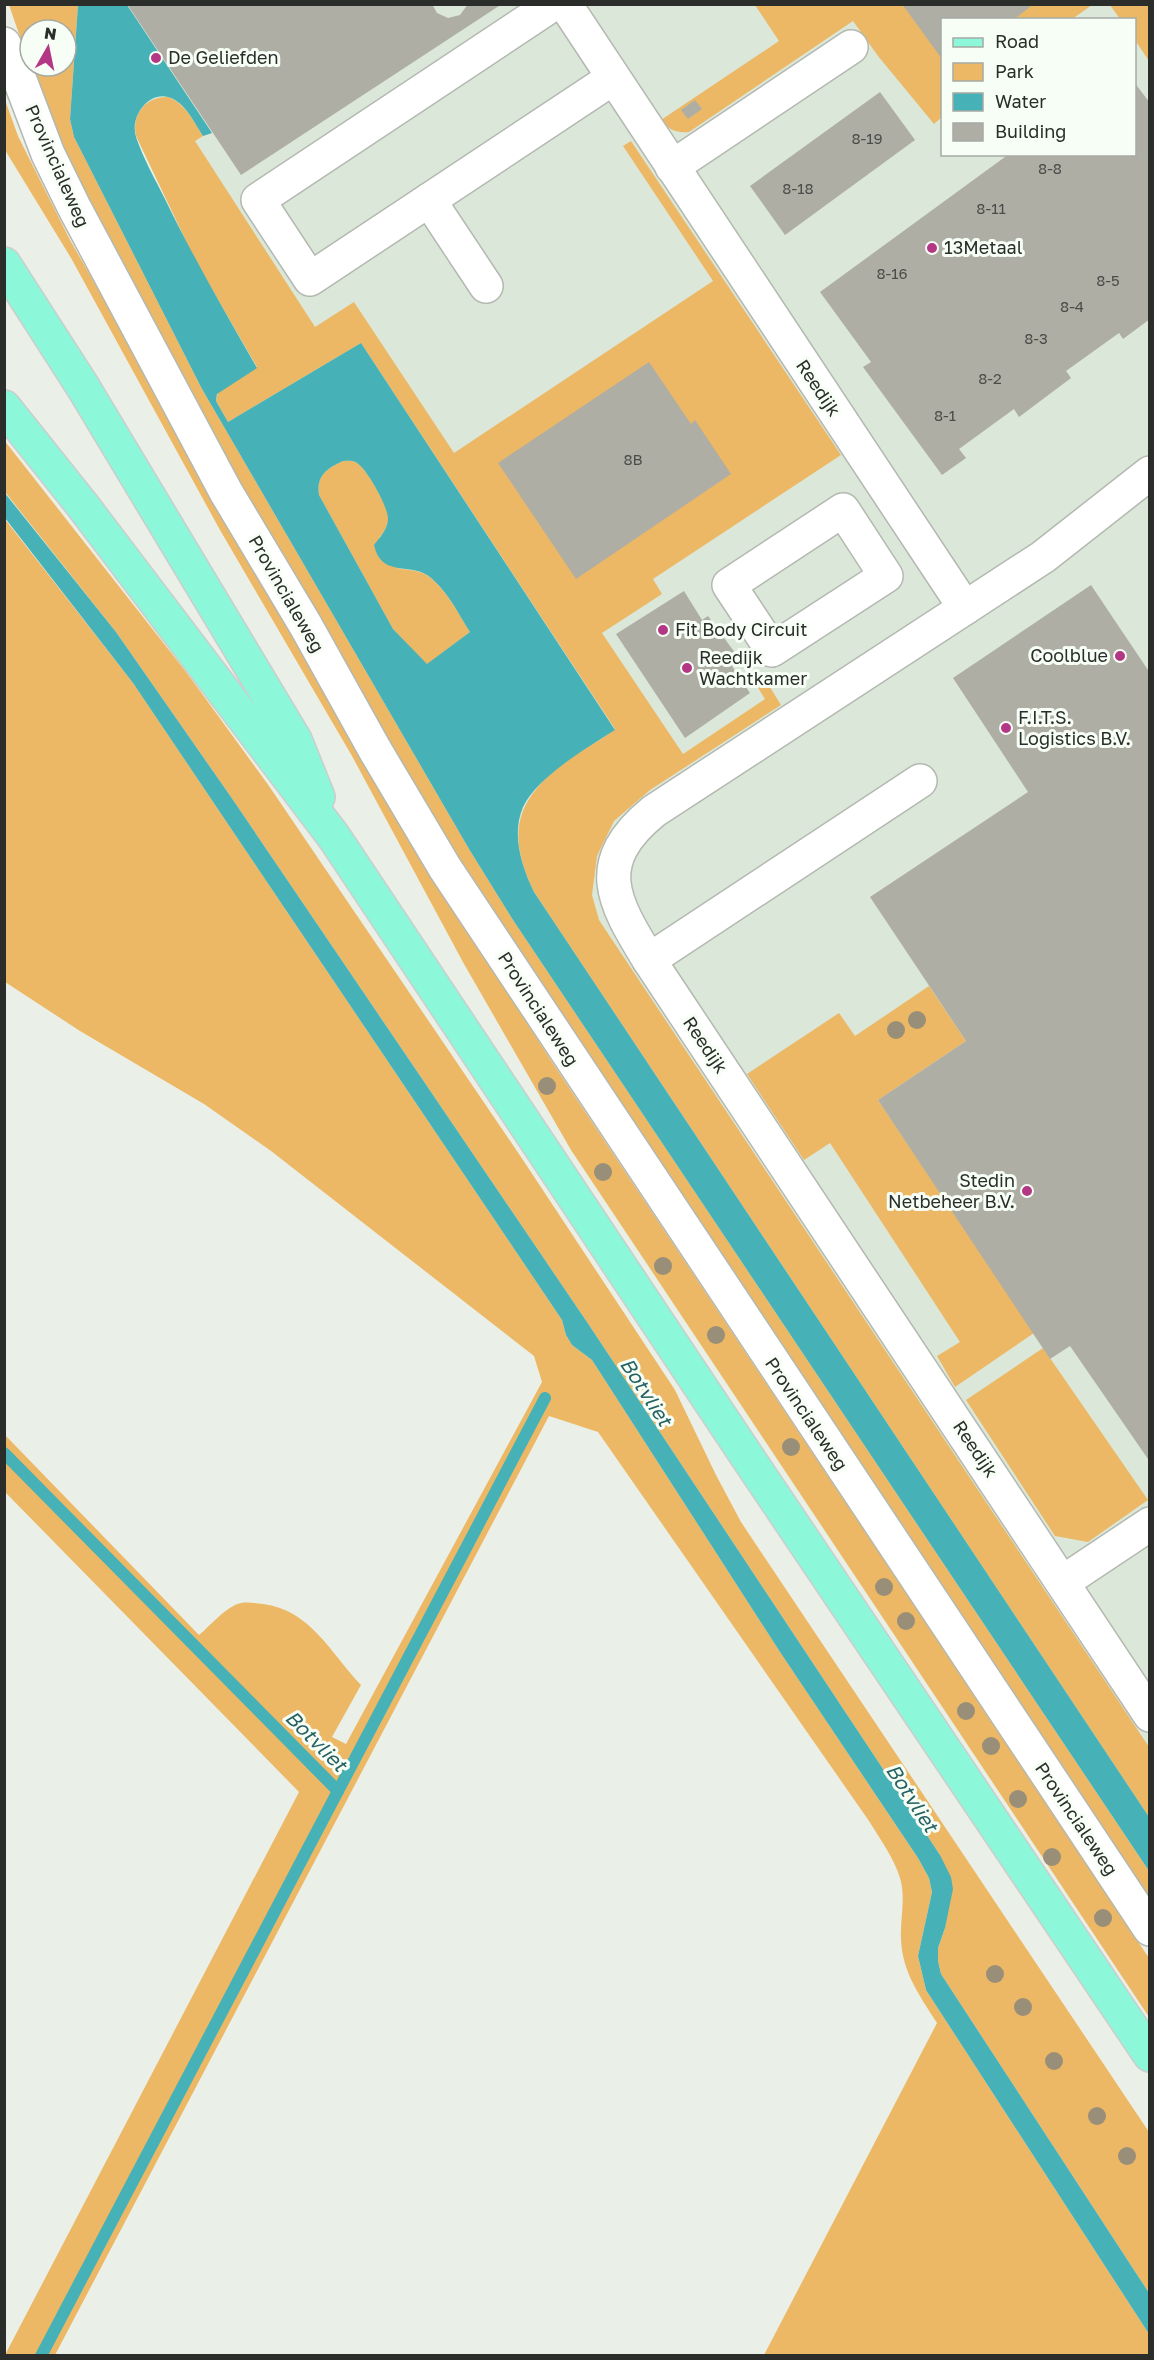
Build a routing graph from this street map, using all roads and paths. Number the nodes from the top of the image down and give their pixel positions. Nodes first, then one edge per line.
1 (553, 4) edge
2 (565, 4) edge
3 (4, 44) edge
4 (851, 47) dead end
5 (613, 78) junction
6 (672, 167) junction
7 (429, 200) junction
8 (4, 264) edge
9 (486, 286) dead end
10 (4, 407) edge
11 (1149, 473) edge
12 (883, 485) junction
13 (843, 510) junction
14 (965, 608) junction
15 (920, 781) dead end
16 (334, 837) junction
17 (649, 960) junction
18 (1149, 1524) edge
19 (1063, 1582) junction
20 (1149, 1715) edge
21 (1149, 1929) edge
22 (1148, 2057) edge

1 - 7 street
2 - 5 street, Reedijk
3 - 21 street, Provincialeweg
4 - 6 street
5 - 6 street, Reedijk
5 - 7 street
6 - 12 street, Reedijk
7 - 9 street
8 - 16 main road
10 - 16 main road
11 - 14 street, Reedijk
12 - 13 street
12 - 14 street, Reedijk
13 - 13 street
14 - 17 street, Reedijk
15 - 17 street
16 - 22 main road
17 - 19 street, Reedijk
18 - 19 street
19 - 20 street, Reedijk

